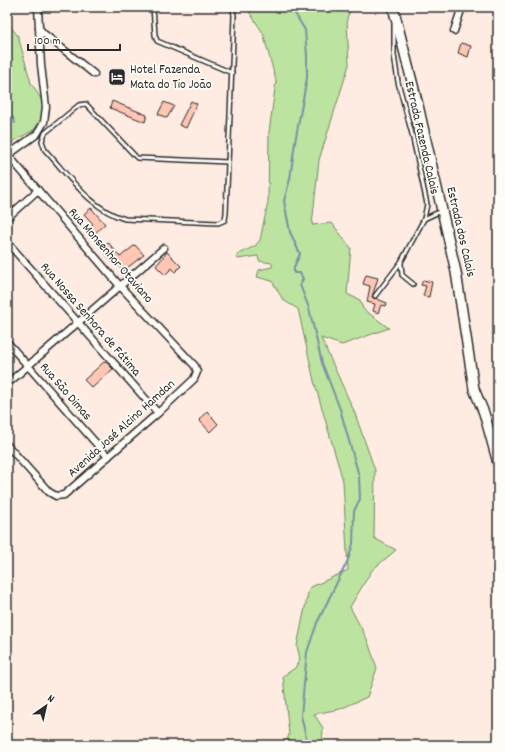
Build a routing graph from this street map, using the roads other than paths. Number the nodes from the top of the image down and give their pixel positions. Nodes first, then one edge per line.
1 (38, 7) edge
2 (153, 7) edge
3 (233, 7) edge
4 (393, 7) edge
5 (462, 7) edge
6 (395, 18) junction
7 (39, 28) junction
8 (454, 31) dead end
9 (232, 73) junction
10 (94, 74) dead end
11 (8, 155) edge
12 (228, 162) junction
13 (38, 190) junction
14 (442, 211) junction
15 (7, 218) edge
16 (424, 219) junction
17 (7, 242) edge
18 (164, 248) dead end
19 (401, 262) junction
20 (413, 284) dead end
21 (120, 286) junction
22 (375, 296) dead end
23 (78, 322) junction
24 (7, 342) edge
25 (28, 366) junction
26 (197, 372) joint
27 (7, 384) edge
28 (158, 413) junction
29 (7, 445) edge
30 (108, 457) junction
31 (498, 463) edge

1 - 7 street
2 - 9 lane
3 - 9 lane
4 - 6 street, Estrada dos Calais
5 - 8 street
6 - 14 street, Estrada dos Calais
6 - 16 lane, Estrada Fazenda Calais
7 - 10 street
7 - 11 street
9 - 12 lane
11 - 13 street, Rua Monsenhor Otaviano
12 - 12 lane
13 - 15 street
13 - 21 street, Rua Monsenhor Otaviano
14 - 16 lane
14 - 31 street, Estrada dos Calais
16 - 19 lane, Estrada Fazenda Calais
17 - 23 street, Rua Nossa Senhora de Fátima
18 - 21 street
19 - 20 lane
19 - 22 lane, Estrada Fazenda Calais
21 - 23 street
21 - 26 street, Rua Monsenhor Otaviano
23 - 25 street
23 - 28 street, Rua Nossa Senhora de Fátima
24 - 25 street, Rua São Dimas
25 - 27 street
25 - 30 street, Rua São Dimas
26 - 28 street, Avenida José Alcino Hamdan
28 - 30 street, Avenida José Alcino Hamdan
29 - 30 street, Avenida José Alcino Hamdan

